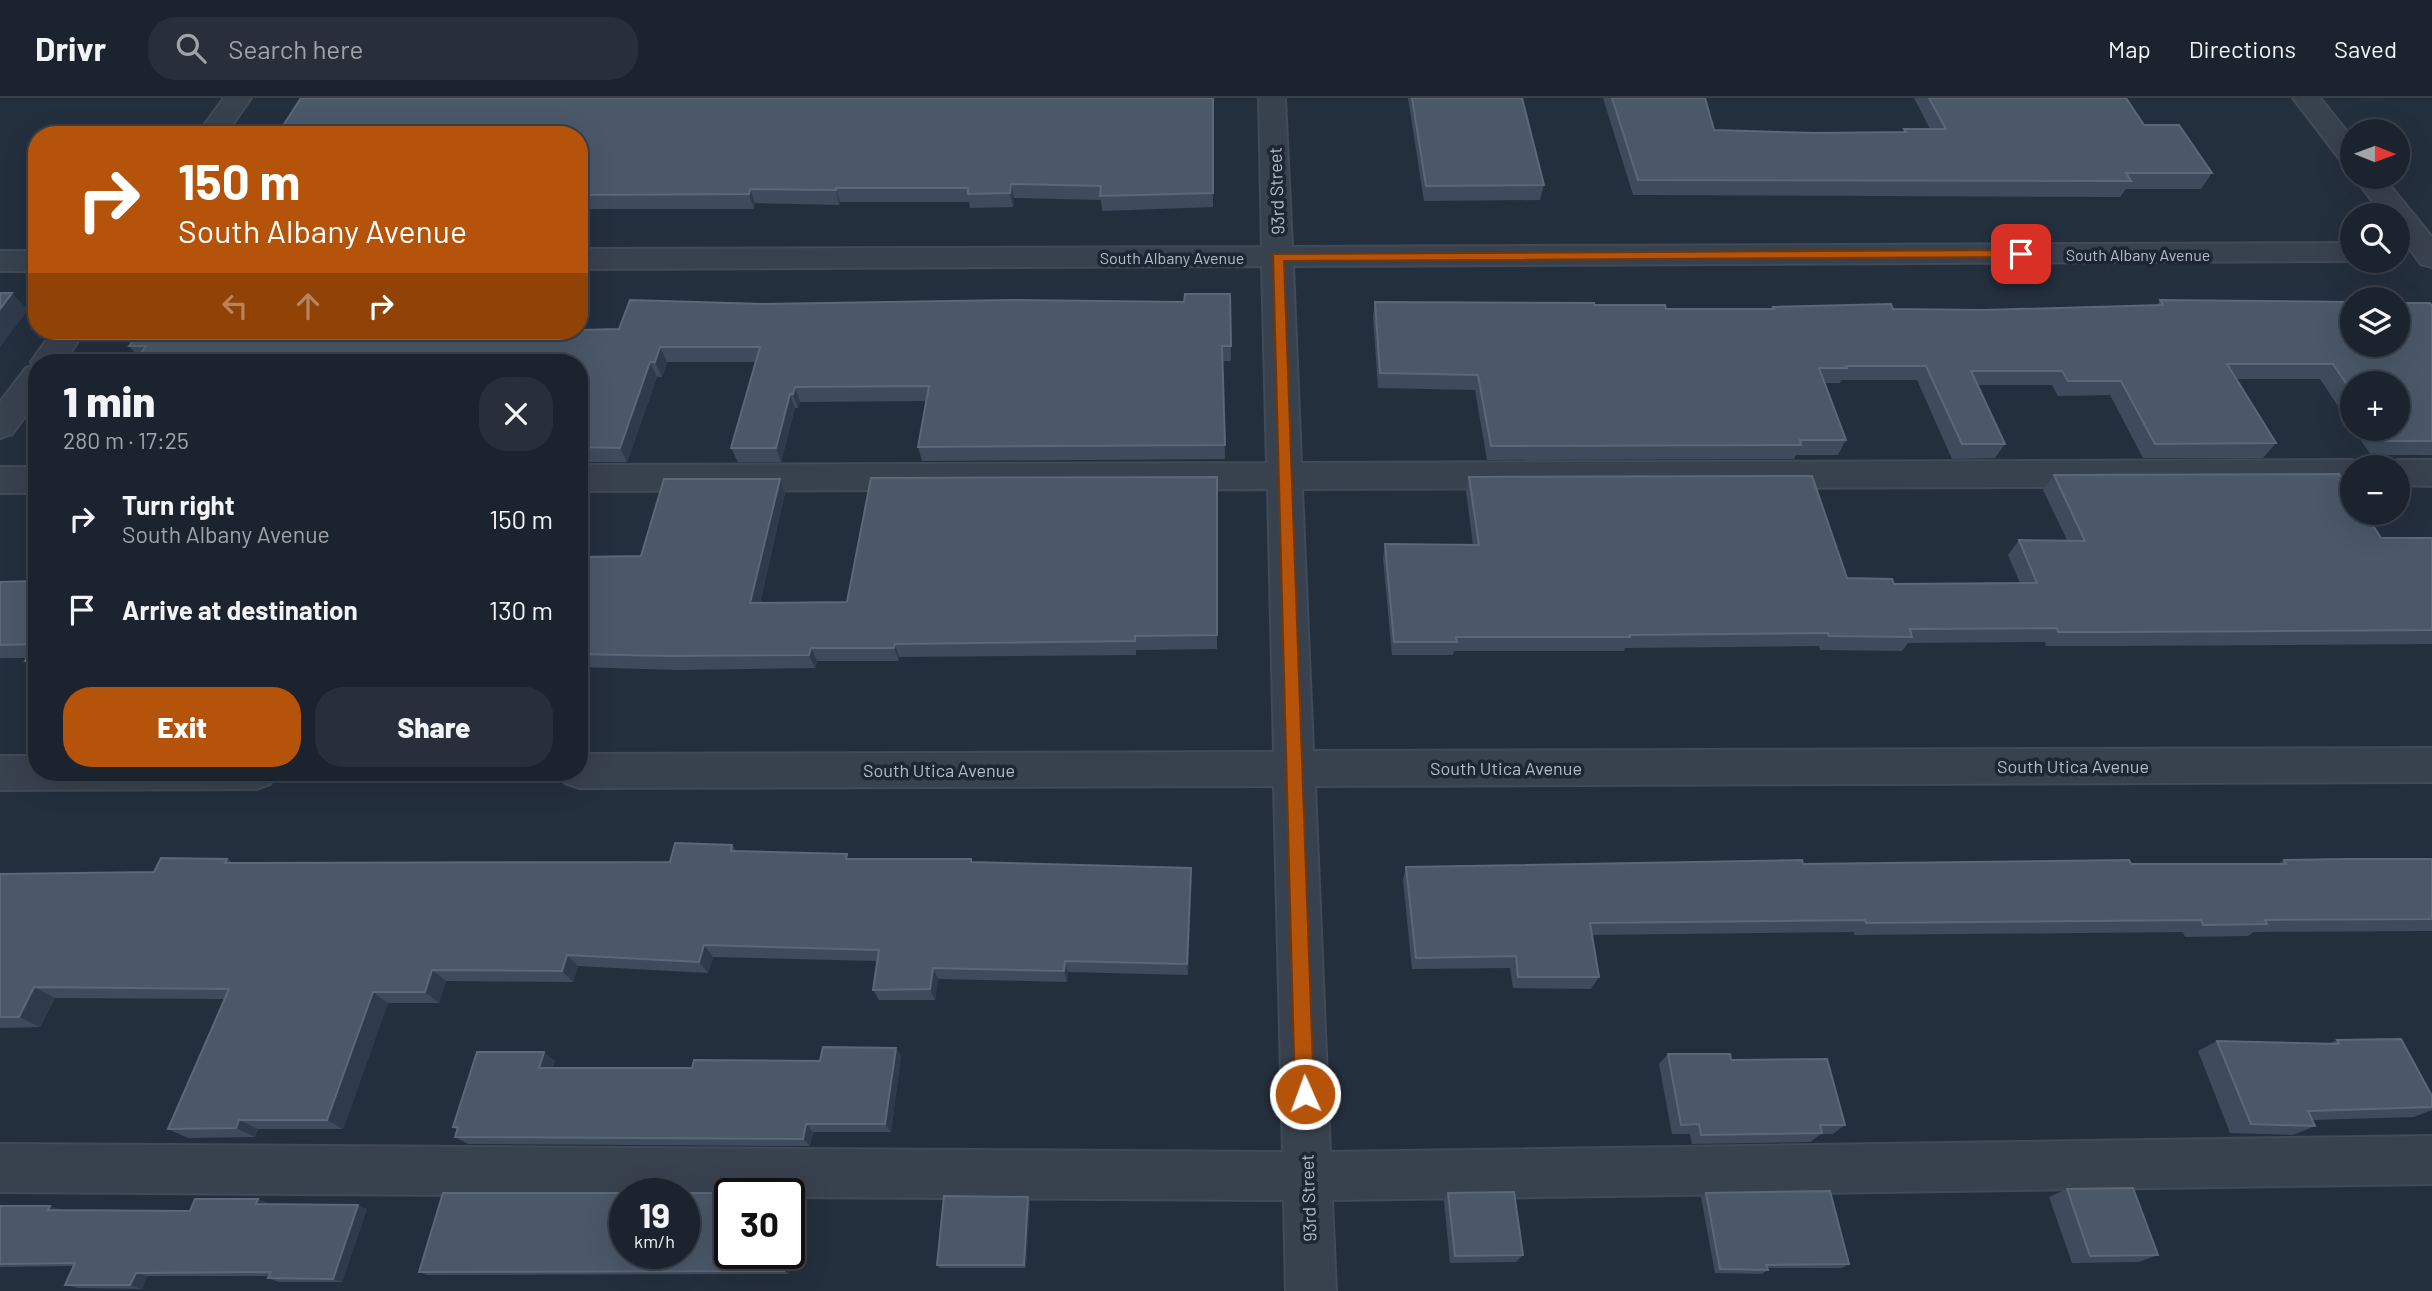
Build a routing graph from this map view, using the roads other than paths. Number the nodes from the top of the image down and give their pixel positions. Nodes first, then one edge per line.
1 (238, 98) edge
2 (1272, 98) edge
3 (2306, 98) edge
4 (218, 126) edge
5 (2340, 141) edge
6 (2378, 189) edge
7 (2340, 253) edge
8 (2410, 253) edge
9 (2431, 254) edge
10 (1278, 257) junction
11 (588, 259) edge
12 (0, 261) edge
13 (28, 261) edge
14 (28, 388) edge
15 (0, 426) edge
16 (2340, 473) edge
17 (2410, 473) edge
18 (2432, 473) edge
19 (1284, 476) junction
20 (588, 478) edge
21 (0, 480) edge
22 (28, 480) edge
23 (2432, 765) edge
24 (1294, 769) junction
25 (588, 771) edge
26 (0, 772) edge
27 (28, 772) edge
28 (2432, 1160) edge
29 (0, 1168) edge
30 (1307, 1176) junction
31 (1311, 1291) edge

1 - 4 street
2 - 10 street, 93rd Street
3 - 5 street
6 - 9 street
7 - 10 street, South Albany Avenue
8 - 9 street
10 - 11 street, South Albany Avenue
10 - 19 street, 93rd Street
12 - 13 street
14 - 15 street
16 - 19 street
17 - 18 street
19 - 20 street
19 - 24 street, 93rd Street
21 - 22 street
23 - 24 street, South Utica Avenue
24 - 25 street, South Utica Avenue
24 - 30 street, 93rd Street
26 - 27 street
28 - 30 street
29 - 30 street
30 - 31 street, 93rd Street

